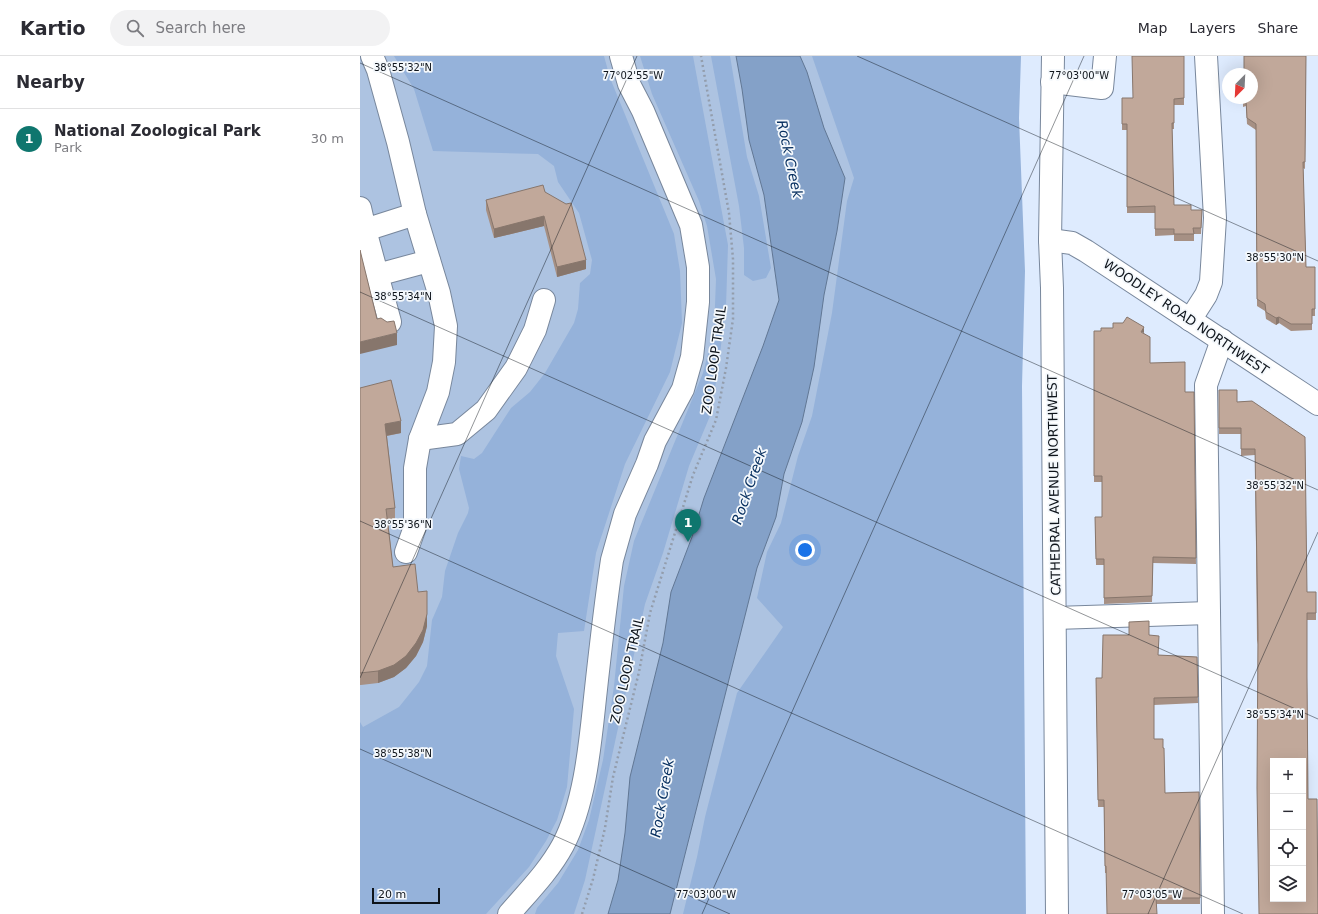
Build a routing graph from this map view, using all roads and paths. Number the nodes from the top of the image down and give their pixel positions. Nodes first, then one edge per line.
1 (372, 56) edge
2 (621, 56) edge
3 (701, 56) edge
4 (1052, 56) edge
5 (1105, 56) edge
6 (1206, 56) edge
7 (1052, 82) junction
8 (360, 208) edge
9 (415, 214) junction
10 (365, 230) junction
11 (1050, 240) junction
12 (429, 261) junction
13 (377, 275) junction
14 (544, 300) dead end
15 (1190, 320) junction
16 (390, 322) edge
17 (1222, 340) junction
18 (1318, 404) edge
19 (420, 440) junction
20 (406, 552) dead end
21 (1208, 613) junction
22 (1055, 618) junction
23 (509, 914) edge
24 (582, 914) edge
25 (1058, 914) edge
26 (1212, 914) edge

1 - 9 street
2 - 23 street
3 - 24 path, ZOO LOOP TRAIL
4 - 7 street, CATHEDRAL AVENUE NORTHWEST
5 - 7 street
6 - 15 street
7 - 11 street, CATHEDRAL AVENUE NORTHWEST
8 - 10 street
9 - 10 street
9 - 12 street
10 - 13 street
11 - 15 street, WOODLEY ROAD NORTHWEST
11 - 22 street, CATHEDRAL AVENUE NORTHWEST
12 - 13 street
12 - 19 street
13 - 16 street
14 - 19 street
15 - 17 street, WOODLEY ROAD NORTHWEST
17 - 18 street, WOODLEY ROAD NORTHWEST
17 - 21 street
19 - 20 street
21 - 22 street
21 - 26 street
22 - 25 street, CATHEDRAL AVENUE NORTHWEST

